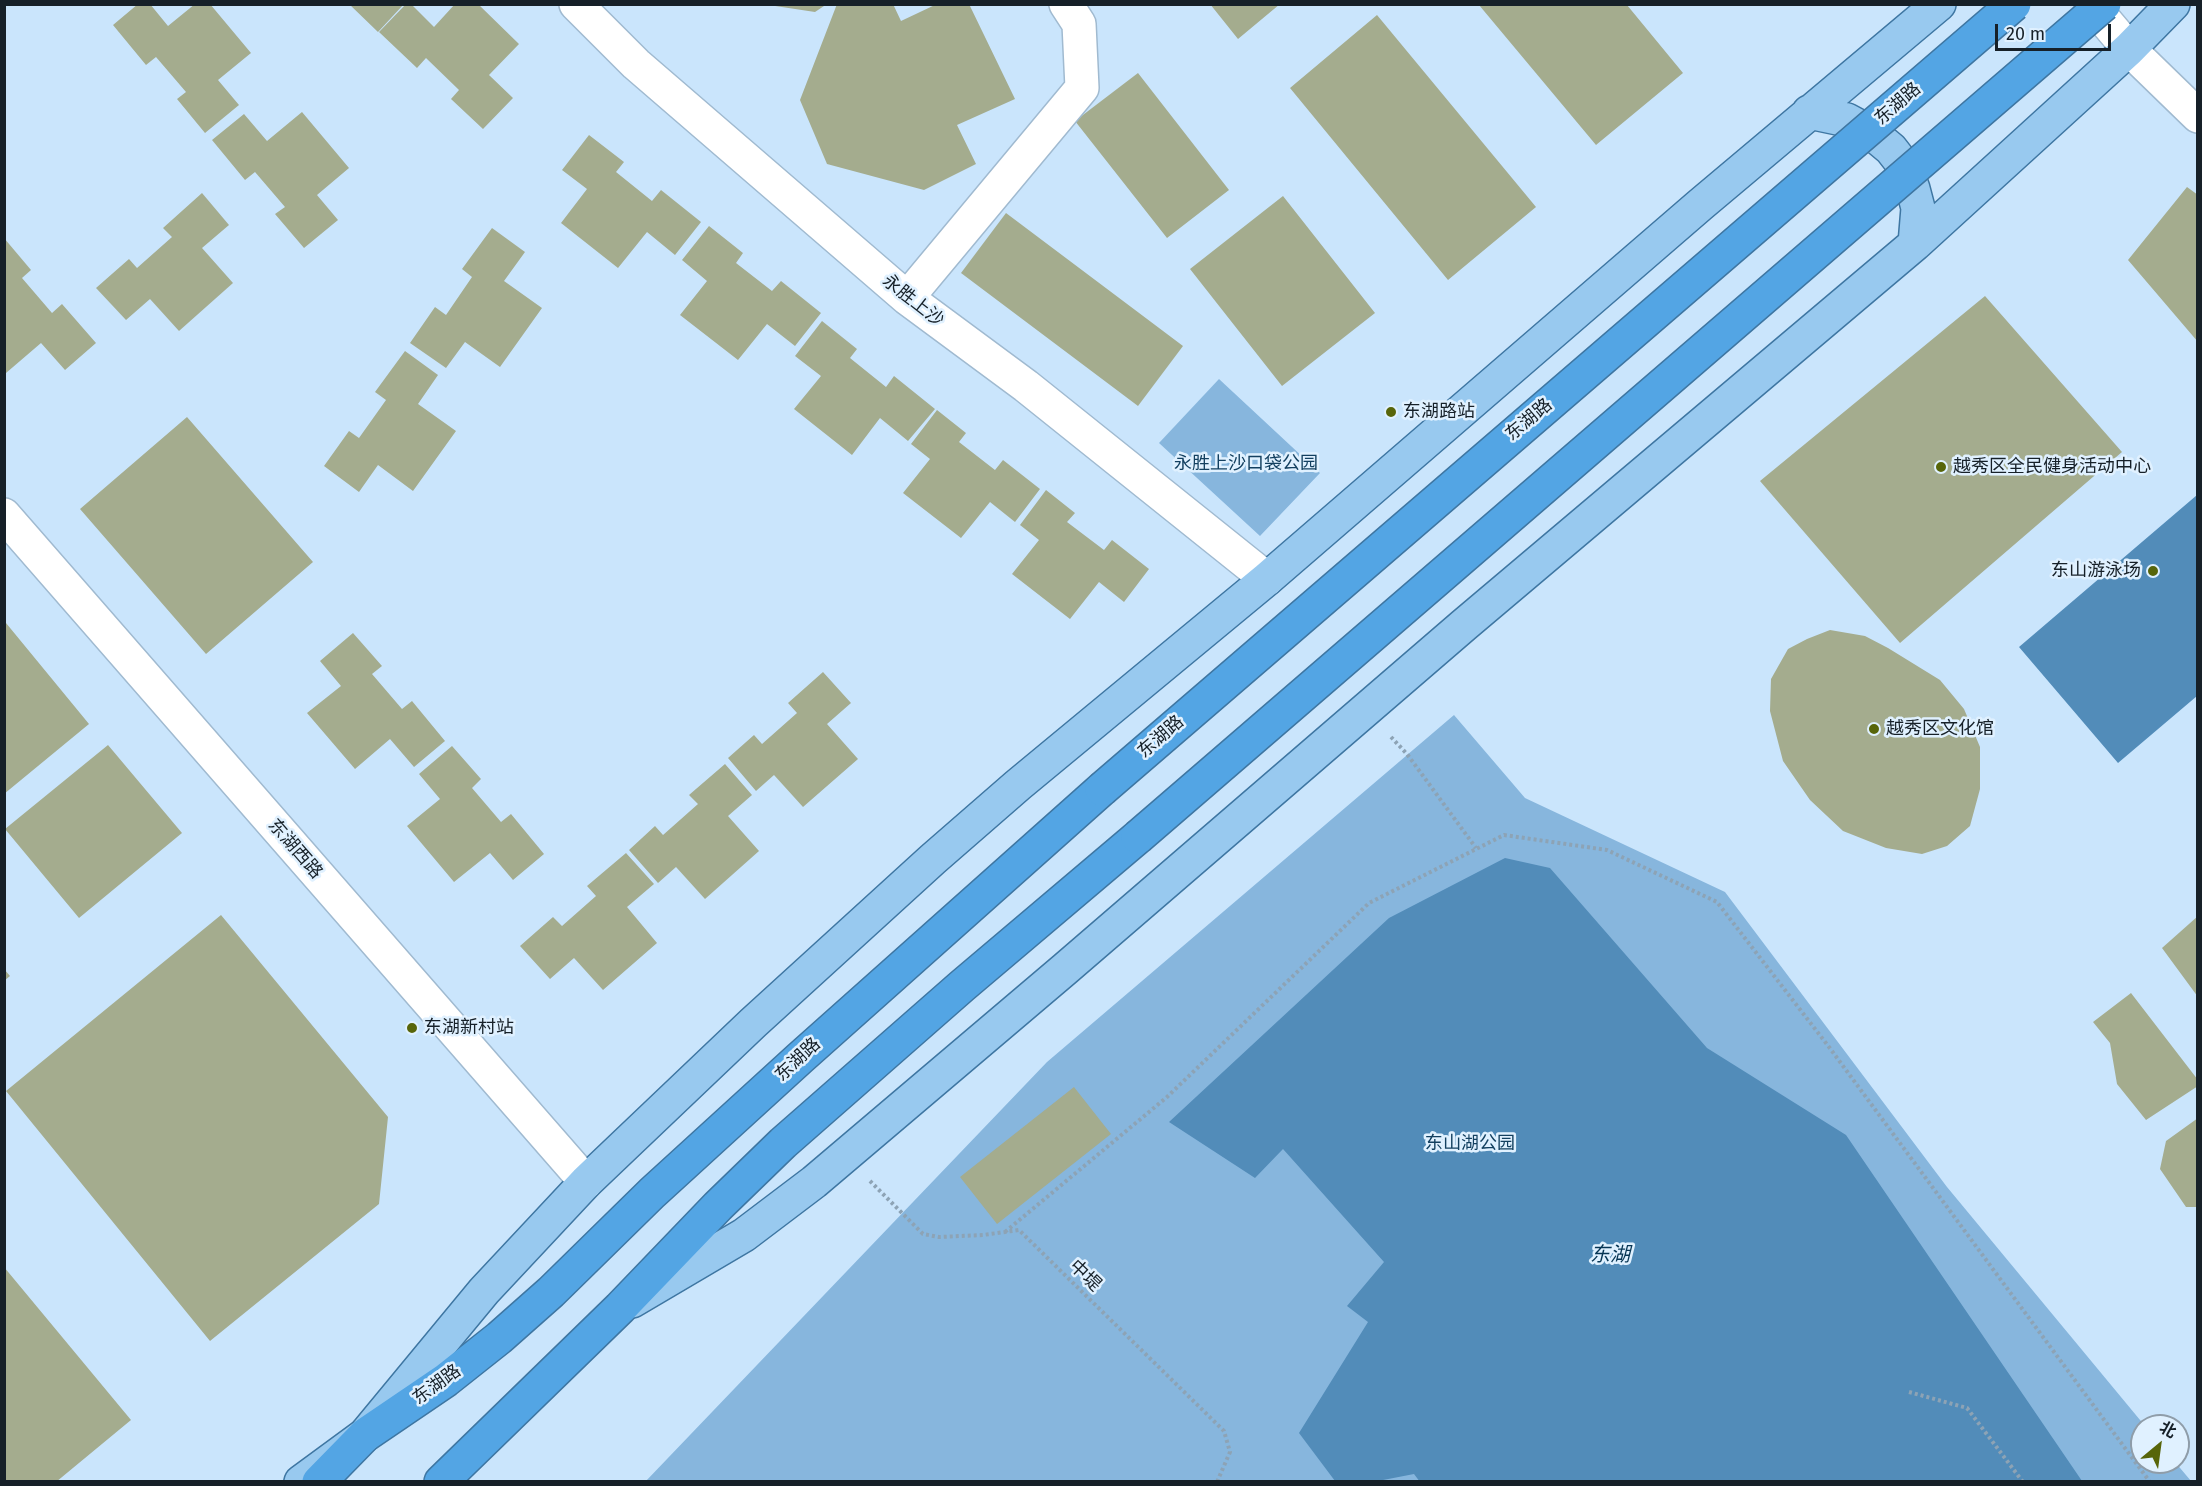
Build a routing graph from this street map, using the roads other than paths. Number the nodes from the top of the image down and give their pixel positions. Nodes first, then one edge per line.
1 (576, 4) edge
2 (1066, 4) edge
3 (1939, 4) edge
4 (2014, 4) edge
5 (2091, 4) edge
6 (2104, 4) edge
7 (2173, 4) edge
8 (2129, 49) junction
9 (1809, 112) junction
10 (2198, 116) edge
11 (1915, 244) junction
12 (907, 298) junction
13 (4, 515) edge
14 (1267, 579) junction
15 (586, 1182) junction
16 (620, 1308) junction
17 (365, 1435) junction
18 (301, 1482) edge
19 (319, 1482) edge
20 (441, 1482) edge

1 - 12 street, 永胜上沙
2 - 12 street
3 - 9 main road
4 - 17 highway, 东湖路, bridge
5 - 8 street
6 - 16 highway, bridge
7 - 8 main road
8 - 10 street
8 - 11 main road
9 - 11 main road
9 - 14 main road
11 - 16 main road
12 - 14 street, 永胜上沙
13 - 15 street, 东湖西路
14 - 15 main road
15 - 17 main road
16 - 20 highway
17 - 18 main road
17 - 19 highway, 东湖路

